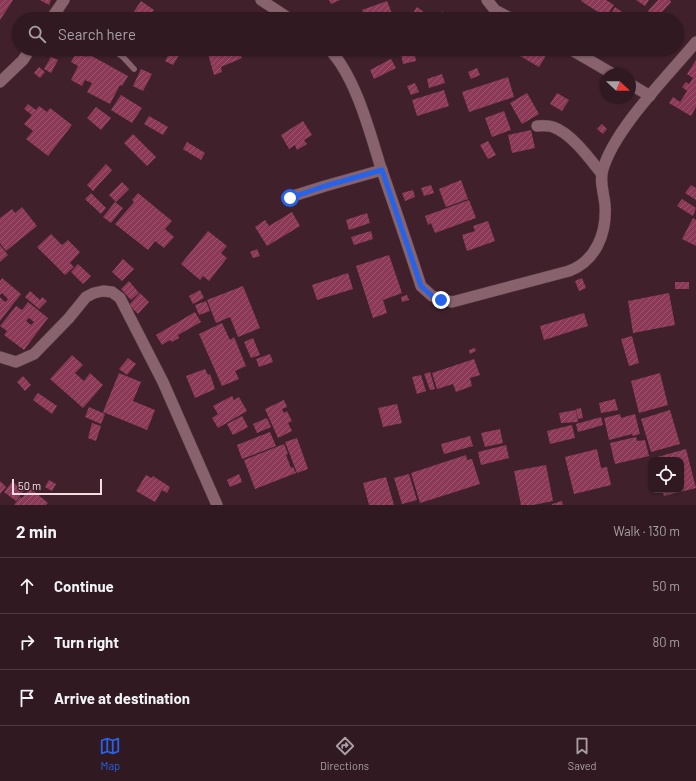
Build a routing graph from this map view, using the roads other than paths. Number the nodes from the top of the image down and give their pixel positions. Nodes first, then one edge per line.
1 (64, 0) edge
2 (261, 0) edge
3 (487, 0) edge
4 (55, 12) edge
5 (279, 12) edge
6 (499, 12) edge
7 (696, 42) edge
8 (26, 56) edge
9 (122, 56) edge
10 (336, 56) edge
11 (582, 56) edge
12 (603, 68) edge
13 (134, 69) dead end
14 (0, 82) edge
15 (636, 88) edge
16 (650, 96) junction
17 (537, 126) dead end
18 (382, 170) junction
19 (602, 173) junction
20 (290, 198) dead end
21 (0, 357) edge
22 (217, 505) edge

1 - 4 street
2 - 5 street
3 - 6 street
7 - 16 street
8 - 14 street
9 - 13 lane
10 - 18 street
11 - 12 street
15 - 16 street
16 - 19 street
17 - 19 street
18 - 19 street
18 - 20 street
21 - 22 street

